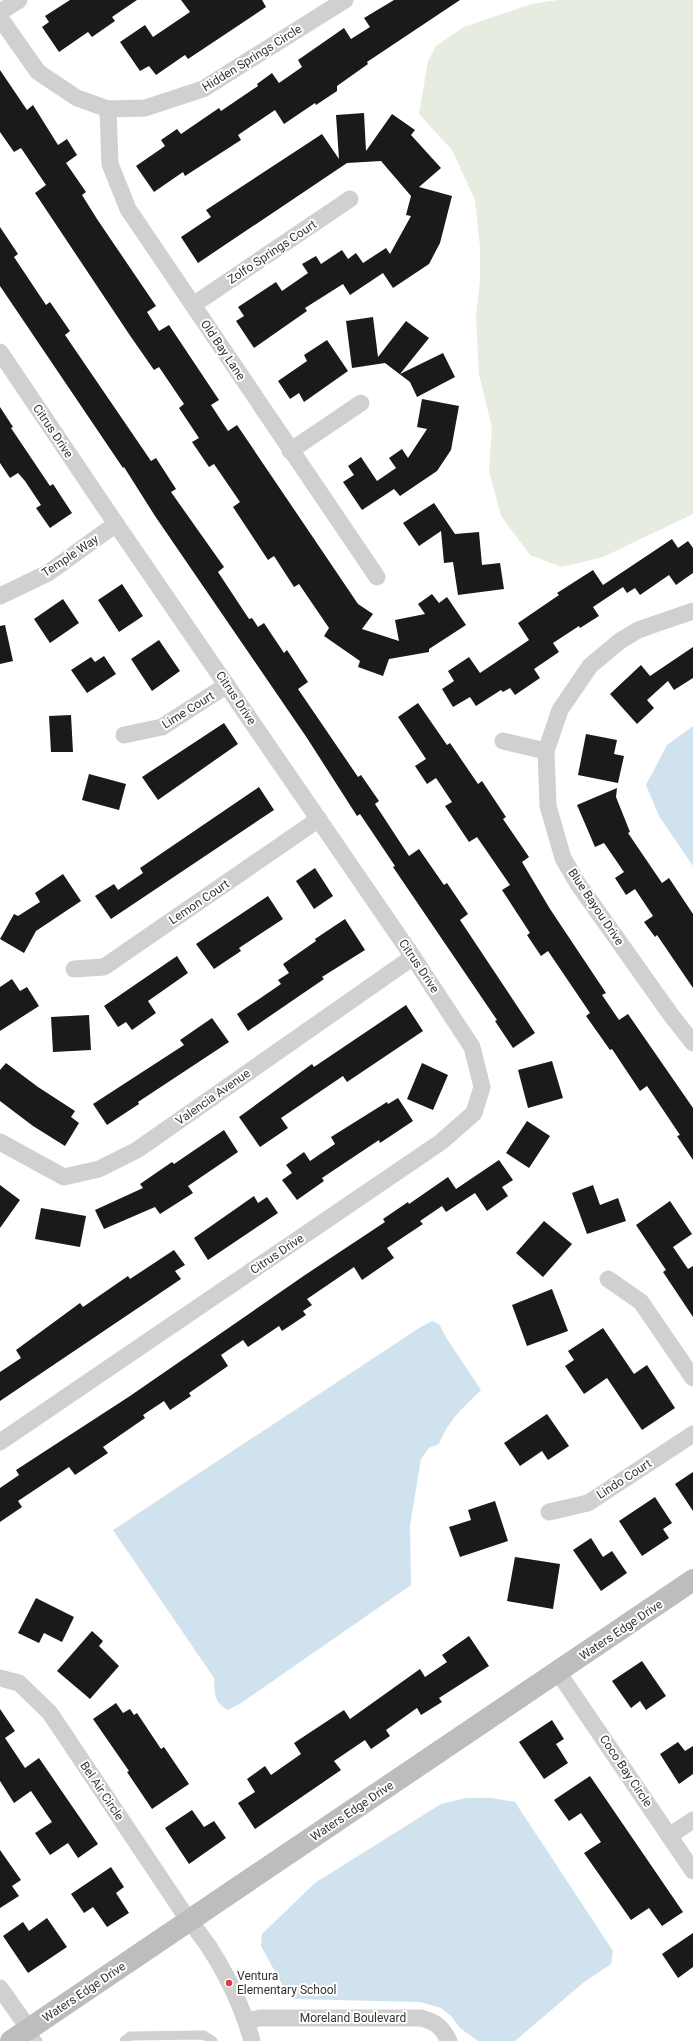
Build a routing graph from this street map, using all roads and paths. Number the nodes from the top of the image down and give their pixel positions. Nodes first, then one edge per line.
1 (19, 0) edge
2 (345, 0) edge
3 (0, 12) edge
4 (0, 18) edge
5 (108, 109) junction
6 (350, 199) dead end
7 (193, 305) junction
8 (0, 352) edge
9 (361, 402) dead end
10 (290, 451) junction
11 (116, 524) junction
12 (377, 577) dead end
13 (0, 596) edge
14 (693, 611) edge
15 (226, 685) junction
16 (124, 736) dead end
17 (503, 741) dead end
18 (546, 751) junction
19 (318, 819) junction
20 (413, 957) junction
21 (74, 970) dead end
22 (693, 1043) edge
23 (0, 1142) edge
24 (608, 1279) dead end
25 (693, 1378) edge
26 (693, 1434) edge
27 (0, 1442) edge
28 (549, 1512) dead end
29 (693, 1580) edge
30 (558, 1672) junction
31 (0, 1678) edge
32 (693, 1820) edge
33 (669, 1836) junction
34 (693, 1871) edge
35 (189, 1921) junction
36 (0, 1988) edge
37 (247, 2021) junction
38 (33, 2035) edge
39 (11, 2041) edge
40 (124, 2041) edge
41 (213, 2041) edge
42 (252, 2041) edge
43 (449, 2041) edge

1 - 3 street
2 - 5 street, Hidden Springs Circle
4 - 5 street, Hidden Springs Circle
5 - 7 street, Old Bay Lane
6 - 7 street, Zolfo Springs Court
7 - 10 street, Old Bay Lane
8 - 11 street, Citrus Drive
9 - 10 street
10 - 12 street, Old Bay Lane
11 - 13 street, Temple Way
11 - 15 street, Citrus Drive
14 - 18 street, Blue Bayou Drive
15 - 16 street, Lime Court
15 - 19 street, Citrus Drive
17 - 18 street
18 - 22 street, Blue Bayou Drive
19 - 20 street, Citrus Drive
19 - 21 street, Lemon Court
20 - 23 street, Valencia Avenue
20 - 27 street, Citrus Drive
24 - 25 street
26 - 28 street, Lindo Court
29 - 30 street, Waters Edge Drive
30 - 33 street, Coco Bay Circle
30 - 35 street, Waters Edge Drive
31 - 35 street, Bel Air Circle
32 - 33 street
33 - 34 street, Coco Bay Circle
35 - 37 street
35 - 38 street, Waters Edge Drive
36 - 38 street
37 - 42 street
37 - 43 street, Moreland Boulevard
38 - 39 street, Waters Edge Drive
40 - 41 lane

